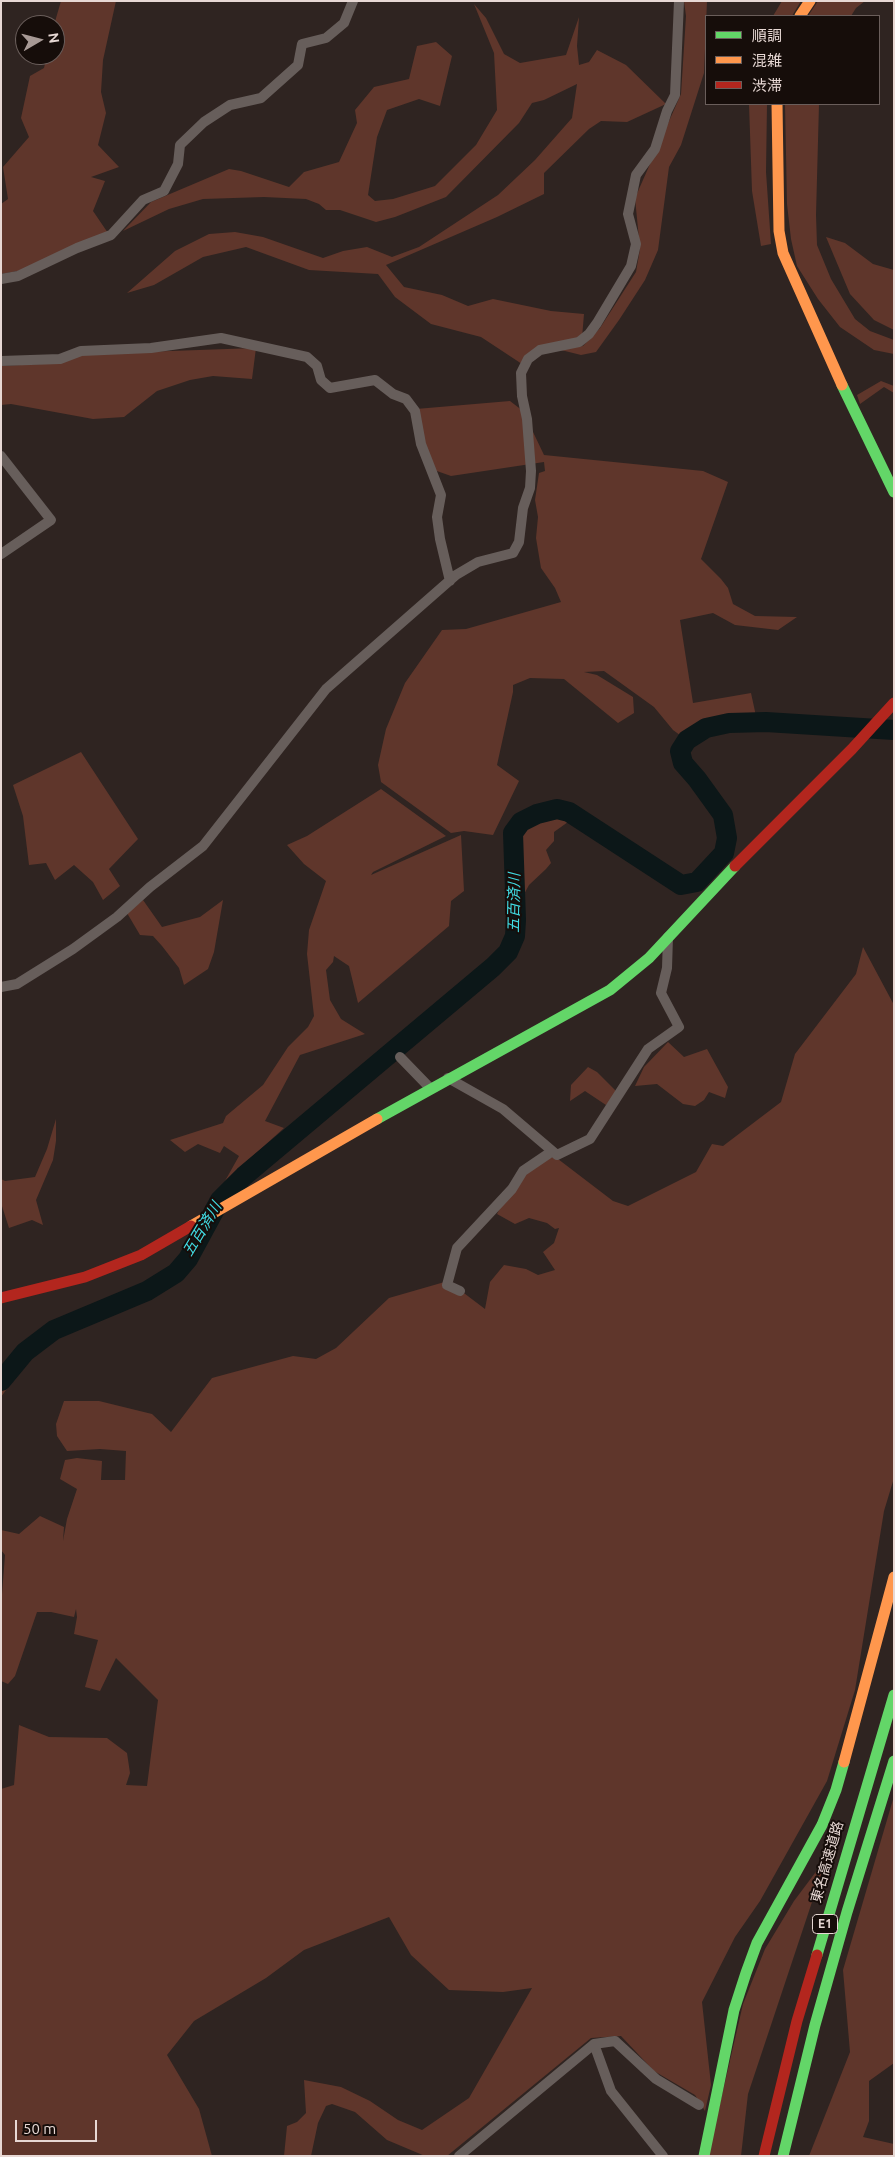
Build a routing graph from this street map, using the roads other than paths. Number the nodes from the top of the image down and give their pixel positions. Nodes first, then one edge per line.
1 (353, 1) edge
2 (679, 1) edge
3 (810, 1) edge
4 (801, 15) edge
5 (777, 105) edge
6 (1, 279) edge
7 (1, 361) edge
8 (1, 456) edge
9 (894, 492) edge
10 (1, 554) edge
11 (450, 582) junction
12 (894, 703) edge
13 (668, 937) junction
14 (1, 986) edge
15 (400, 1058) dead end
16 (448, 1078) junction
17 (431, 1089) junction
18 (551, 1152) junction
19 (460, 1291) dead end
20 (1, 1298) edge
21 (894, 1577) edge
22 (894, 1695) edge
23 (894, 1760) edge
24 (594, 2044) junction
25 (699, 2105) dead end
26 (459, 2156) edge
27 (662, 2156) edge
28 (704, 2156) edge
29 (764, 2156) edge
30 (783, 2156) edge

1 - 6 street
2 - 11 street
3 - 4 main road
5 - 9 main road
7 - 11 street
8 - 10 street
11 - 14 street
12 - 13 main road
13 - 16 main road
13 - 18 street
15 - 17 street
16 - 17 main road
16 - 18 street
17 - 20 main road
18 - 19 street
21 - 28 main road
22 - 29 main road, 東名高速道路 / E1
23 - 30 main road, E1
24 - 25 street
24 - 26 street
24 - 27 street

